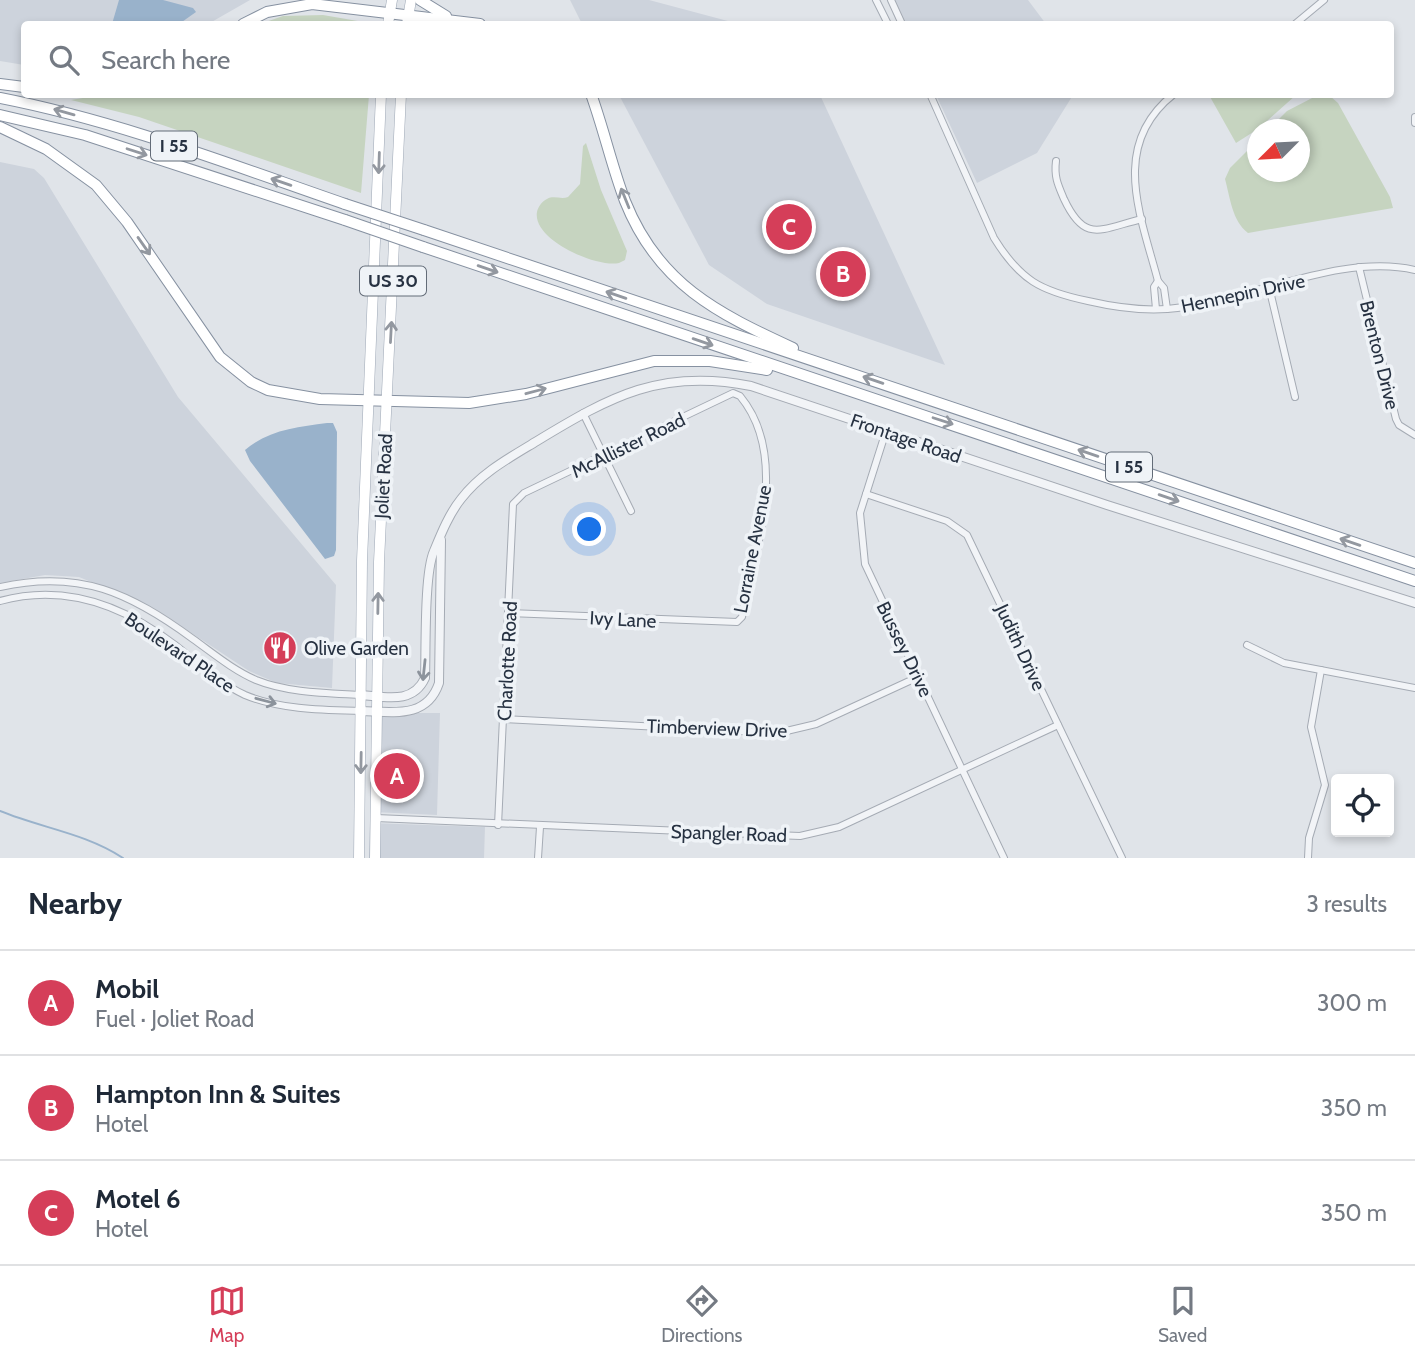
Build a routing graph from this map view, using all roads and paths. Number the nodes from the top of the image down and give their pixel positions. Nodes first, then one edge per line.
1 (392, 0) edge
2 (411, 0) edge
3 (420, 0) edge
4 (876, 0) edge
5 (891, 0) edge
6 (1324, 0) edge
7 (389, 19) edge
8 (451, 19) junction
9 (408, 20) edge
10 (250, 21) edge
11 (463, 21) edge
12 (886, 21) edge
13 (901, 21) edge
14 (1298, 21) edge
15 (0, 84) edge
16 (21, 87) edge
17 (0, 98) edge
18 (382, 98) edge
19 (401, 98) edge
20 (592, 98) edge
21 (930, 98) edge
22 (1170, 98) edge
23 (0, 115) edge
24 (1415, 117) edge
25 (1415, 123) edge
26 (0, 127) edge
27 (1056, 162) dead end
28 (1142, 219) junction
29 (1359, 267) junction
30 (1415, 270) edge
31 (1158, 281) junction
32 (1269, 287) junction
33 (1156, 309) junction
34 (1167, 309) junction
35 (844, 370) junction
36 (796, 374) junction
37 (740, 397) joint
38 (1294, 397) dead end
39 (368, 398) junction
40 (388, 400) junction
41 (583, 413) junction
42 (886, 431) junction
43 (1415, 435) edge
44 (604, 457) junction
45 (866, 494) junction
46 (516, 499) joint
47 (631, 511) dead end
48 (441, 540) junction
49 (1415, 564) edge
50 (1415, 581) edge
51 (0, 587) edge
52 (0, 601) edge
53 (1415, 603) edge
54 (509, 613) junction
55 (737, 622) joint
56 (1247, 645) dead end
57 (1321, 670) junction
58 (918, 677) junction
59 (1415, 688) edge
60 (362, 695) junction
61 (377, 696) junction
62 (362, 711) junction
63 (377, 712) junction
64 (504, 719) junction
65 (1058, 725) junction
66 (963, 770) junction
67 (376, 818) junction
68 (498, 824) junction
69 (540, 827) junction
70 (359, 858) edge
71 (376, 858) edge
72 (538, 858) edge
73 (1004, 858) edge
74 (1122, 858) edge
75 (1308, 858) edge

1 - 7 main road
2 - 9 main road
3 - 8 highway
4 - 12 street
5 - 13 street
6 - 14 street
7 - 9 highway
7 - 10 highway
8 - 9 highway
8 - 11 highway
15 - 16 highway
35 -> 17 highway, I 55, bridge
18 -> 39 main road, Joliet Road / US 30
40 -> 19 main road, Joliet Road / US 30
35 -> 20 highway
21 - 33 street, Hennepin Drive
22 - 28 street
23 -> 36 highway, I 55, bridge
24 - 25 street
26 -> 39 highway
27 - 28 street
28 - 31 street
29 - 30 street, Hennepin Drive
29 - 32 street, Hennepin Drive
29 - 43 street, Brenton Drive
31 - 33 street
31 - 34 street
32 - 34 street, Hennepin Drive
32 - 38 street
33 - 34 street, Hennepin Drive
49 -> 35 highway, I 55
40 -> 36 highway
36 -> 50 highway, I 55
37 - 44 street, McAllister Road
37 - 55 street, Lorraine Avenue
39 - 40 highway
39 - 60 main road, Joliet Road / US 30
61 -> 40 main road, Joliet Road / US 30
41 - 42 street, Frontage Road
41 - 44 street
41 - 48 street, Frontage Road
42 - 45 street, Bussey Drive
42 - 53 street, Frontage Road
44 - 46 street, McAllister Road
44 - 47 street
45 - 58 street, Bussey Drive
45 - 65 street, Judith Drive
46 - 54 street, Charlotte Road
48 -> 61 street, Frontage Road
48 - 63 street, Frontage Road
51 - 60 street, Boulevard Place
52 -> 62 street, Boulevard Place
54 - 55 street, Ivy Lane
54 - 64 street, Charlotte Road
56 - 57 street
57 - 59 street
57 - 75 street
58 - 64 street, Timberview Drive
58 - 66 street, Bussey Drive
60 - 61 street, Frontage Road
60 - 62 main road, Joliet Road / US 30
61 - 63 main road, Joliet Road / US 30
62 - 63 street, Frontage Road
62 -> 70 main road, Joliet Road / US 30
63 - 67 main road, Joliet Road / US 30
64 - 68 street, Charlotte Road
65 - 66 street, Spangler Road
65 - 74 street, Judith Drive
66 - 69 street, Spangler Road
66 - 73 street, Bussey Drive
67 - 68 street, Spangler Road
67 - 71 main road, Joliet Road / US 30
68 - 69 street, Spangler Road
69 - 72 street

